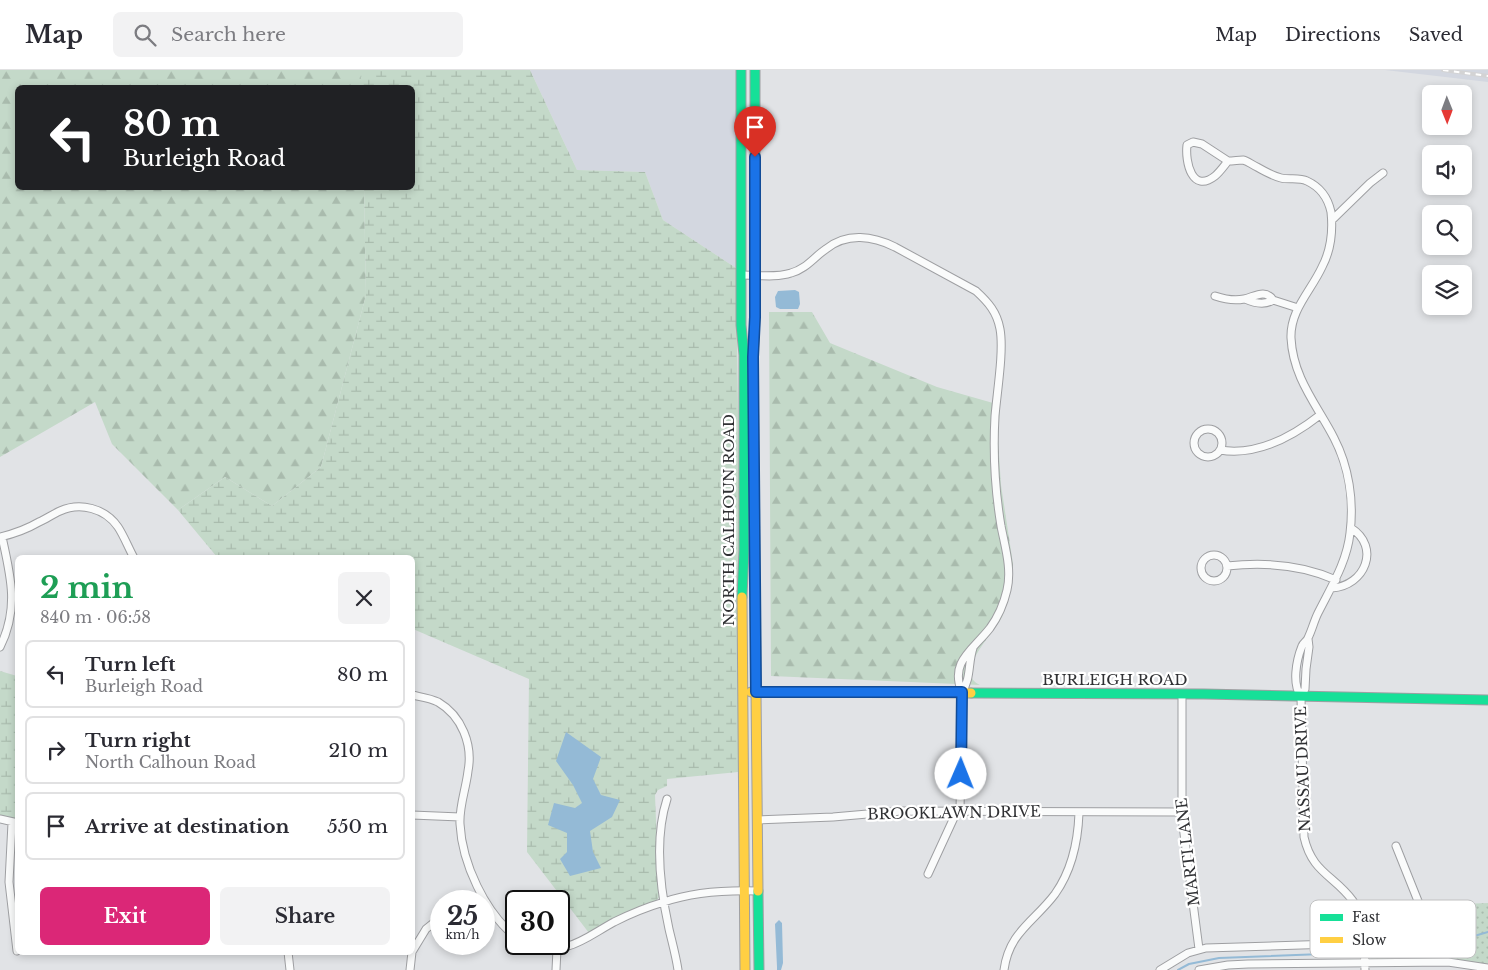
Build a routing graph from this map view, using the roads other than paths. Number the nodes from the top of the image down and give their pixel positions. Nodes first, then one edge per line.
1 (741, 70) edge
2 (755, 70) edge
3 (1228, 161) junction
4 (1383, 173) dead end
5 (1332, 220) junction
6 (741, 275) junction
7 (755, 275) junction
8 (1215, 296) dead end
9 (1298, 308) junction
10 (1320, 415) junction
11 (1220, 450) dead end
12 (1351, 528) junction
13 (1, 537) edge
14 (132, 555) edge
15 (1227, 566) dead end
16 (1336, 580) junction
17 (1332, 588) junction
18 (0, 647) edge
19 (743, 692) junction
20 (756, 692) junction
21 (962, 692) junction
22 (1182, 694) junction
23 (415, 696) edge
24 (1301, 697) junction
25 (1488, 700) edge
26 (667, 799) dead end
27 (959, 811) junction
28 (1181, 812) junction
29 (1079, 813) junction
30 (415, 815) edge
31 (460, 817) junction
32 (0, 819) edge
33 (758, 820) junction
34 (15, 823) edge
35 (1396, 846) dead end
36 (928, 874) dead end
37 (479, 890) edge
38 (744, 890) junction
39 (758, 891) junction
40 (1351, 900) edge
41 (1418, 900) edge
42 (664, 901) junction
43 (495, 913) edge
44 (430, 926) edge
45 (505, 926) edge
46 (15, 934) edge
47 (570, 945) edge
48 (1310, 946) edge
49 (415, 947) edge
50 (1199, 949) junction
51 (288, 955) edge
52 (412, 955) edge
53 (557, 955) edge
54 (1365, 960) junction
55 (1479, 968) edge
56 (1488, 968) edge
57 (290, 970) edge
58 (410, 970) edge
59 (556, 970) edge
60 (678, 970) edge
61 (745, 970) edge
62 (758, 970) edge
63 (1004, 970) edge
64 (1160, 970) edge
65 (1199, 970) edge
66 (1365, 970) edge

1 - 6 main road, NORTH CALHOUN ROAD
2 - 7 main road, NORTH CALHOUN ROAD
3 - 3 street
3 - 5 street
4 - 5 street
5 - 9 street, NASSAU DRIVE
6 - 7 street
6 - 19 main road, NORTH CALHOUN ROAD
7 - 20 main road, NORTH CALHOUN ROAD
7 - 21 street
8 - 9 street
9 - 10 street, NASSAU DRIVE
10 - 11 street
10 - 12 street, NASSAU DRIVE
12 - 16 street, NASSAU DRIVE
12 - 17 street
13 - 14 street
13 - 18 street
15 - 16 street
16 - 17 street, NASSAU DRIVE
17 - 24 street, NASSAU DRIVE
19 - 20 main road, BURLEIGH ROAD
19 - 38 main road, NORTH CALHOUN ROAD
20 - 21 main road, BURLEIGH ROAD
20 - 33 main road, NORTH CALHOUN ROAD
21 - 22 main road, BURLEIGH ROAD
21 - 27 street
22 - 24 main road, BURLEIGH ROAD
22 - 28 street, MARTI LANE
23 - 31 street
24 - 25 main road, BURLEIGH ROAD
24 - 40 street, NASSAU DRIVE
26 - 42 street
27 - 29 street, BROOKLAWN DRIVE
27 - 33 street, BROOKLAWN DRIVE
27 - 36 street
28 - 29 street, BROOKLAWN DRIVE
28 - 50 street, MARTI LANE
29 - 63 street
30 - 31 street
31 - 37 street
32 - 34 street
33 - 39 main road, NORTH CALHOUN ROAD
34 - 46 street
35 - 41 street
38 - 39 street
38 - 42 street
38 - 61 main road, NORTH CALHOUN ROAD
39 - 62 main road, NORTH CALHOUN ROAD
42 - 47 street
42 - 60 street
43 - 45 street
44 - 49 street
48 - 50 street
50 - 64 street
51 - 57 street
52 - 58 street
53 - 59 street
54 - 55 street
54 - 65 street
54 - 66 street, NASSAU DRIVE
55 - 56 street

